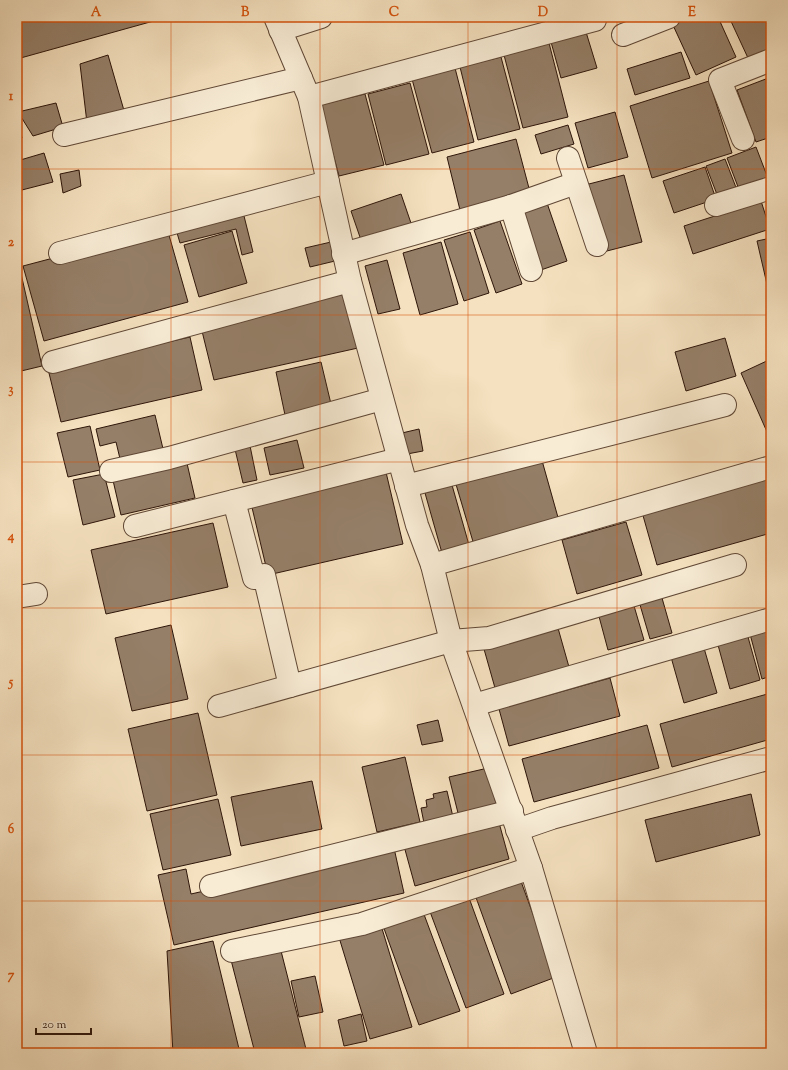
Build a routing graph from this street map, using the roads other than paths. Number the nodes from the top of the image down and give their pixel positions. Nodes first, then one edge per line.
1 (322, 17) edge
2 (669, 17) edge
3 (595, 20) dead end
4 (277, 24) edge
5 (623, 35) dead end
6 (771, 60) edge
7 (305, 88) junction
8 (64, 135) dead end
9 (743, 139) dead end
10 (568, 158) dead end
11 (328, 182) junction
12 (576, 182) junction
13 (771, 188) edge
14 (514, 204) junction
15 (716, 205) dead end
16 (597, 245) dead end
17 (60, 253) dead end
18 (344, 254) junction
19 (530, 270) dead end
20 (350, 281) junction
21 (53, 362) dead end
22 (382, 399) junction
23 (725, 406) dead end
24 (399, 459) junction
25 (771, 467) edge
26 (111, 471) dead end
27 (406, 486) junction
28 (234, 501) junction
29 (135, 526) dead end
30 (736, 565) dead end
31 (432, 566) junction
32 (771, 619) edge
33 (451, 641) junction
34 (290, 686) junction
35 (474, 705) junction
36 (219, 706) dead end
37 (771, 758) edge
38 (514, 820) junction
39 (531, 868) junction
40 (211, 886) dead end
41 (232, 951) dead end
42 (586, 1053) edge

1 - 4 street
2 - 5 street
3 - 7 street
4 - 7 street
6 - 9 street
7 - 8 street
7 - 11 street
10 - 12 street
11 - 17 street
11 - 18 street
12 - 14 street
12 - 16 street
13 - 15 street
14 - 18 street
14 - 19 street
18 - 20 street
20 - 21 street
20 - 22 street
22 - 24 street
22 - 26 street
23 - 27 street
24 - 27 street
24 - 28 street
25 - 31 street
27 - 31 street
28 - 29 street
28 - 34 street
30 - 33 street
31 - 33 street
32 - 35 street
33 - 34 street
33 - 35 street
34 - 36 street
35 - 38 street
37 - 38 street
38 - 39 street
38 - 40 street
39 - 41 street
39 - 42 street

